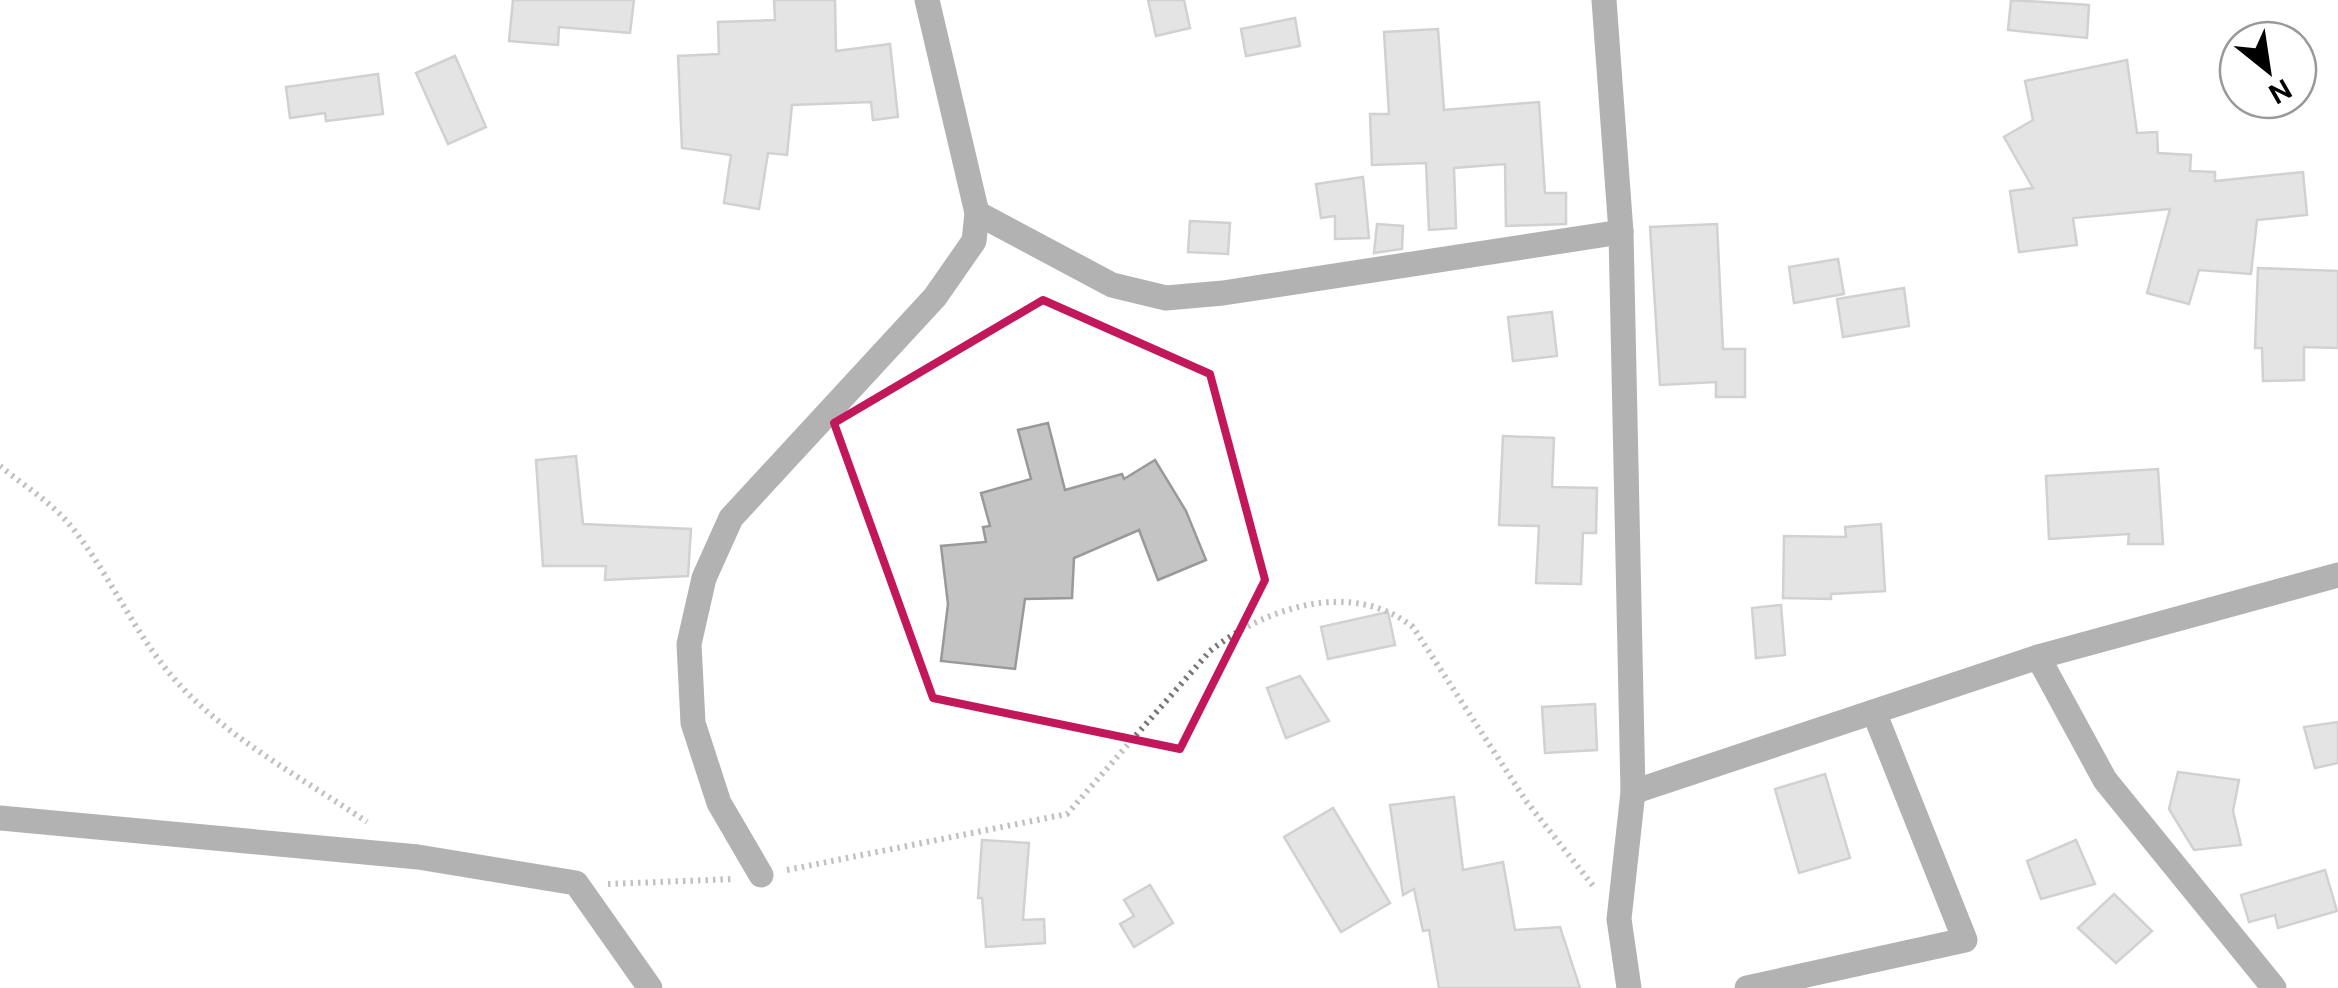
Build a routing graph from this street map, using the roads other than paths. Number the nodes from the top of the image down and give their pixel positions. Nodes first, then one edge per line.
1 (927, 0) edge
2 (1604, 0) edge
3 (977, 213) junction
4 (1620, 232) junction
5 (2338, 575) edge
6 (2038, 657) junction
7 (1874, 712) junction
8 (1633, 792) junction
9 (0, 818) edge
10 (761, 876) road end
11 (650, 988) edge
12 (1629, 988) edge
13 (1747, 988) edge
14 (2274, 988) edge

1 - 3 street
2 - 4 street
3 - 4 street
3 - 10 street
4 - 8 street
5 - 6 street
6 - 7 street
6 - 14 street
7 - 8 street
7 - 13 street
8 - 12 street
9 - 11 street

